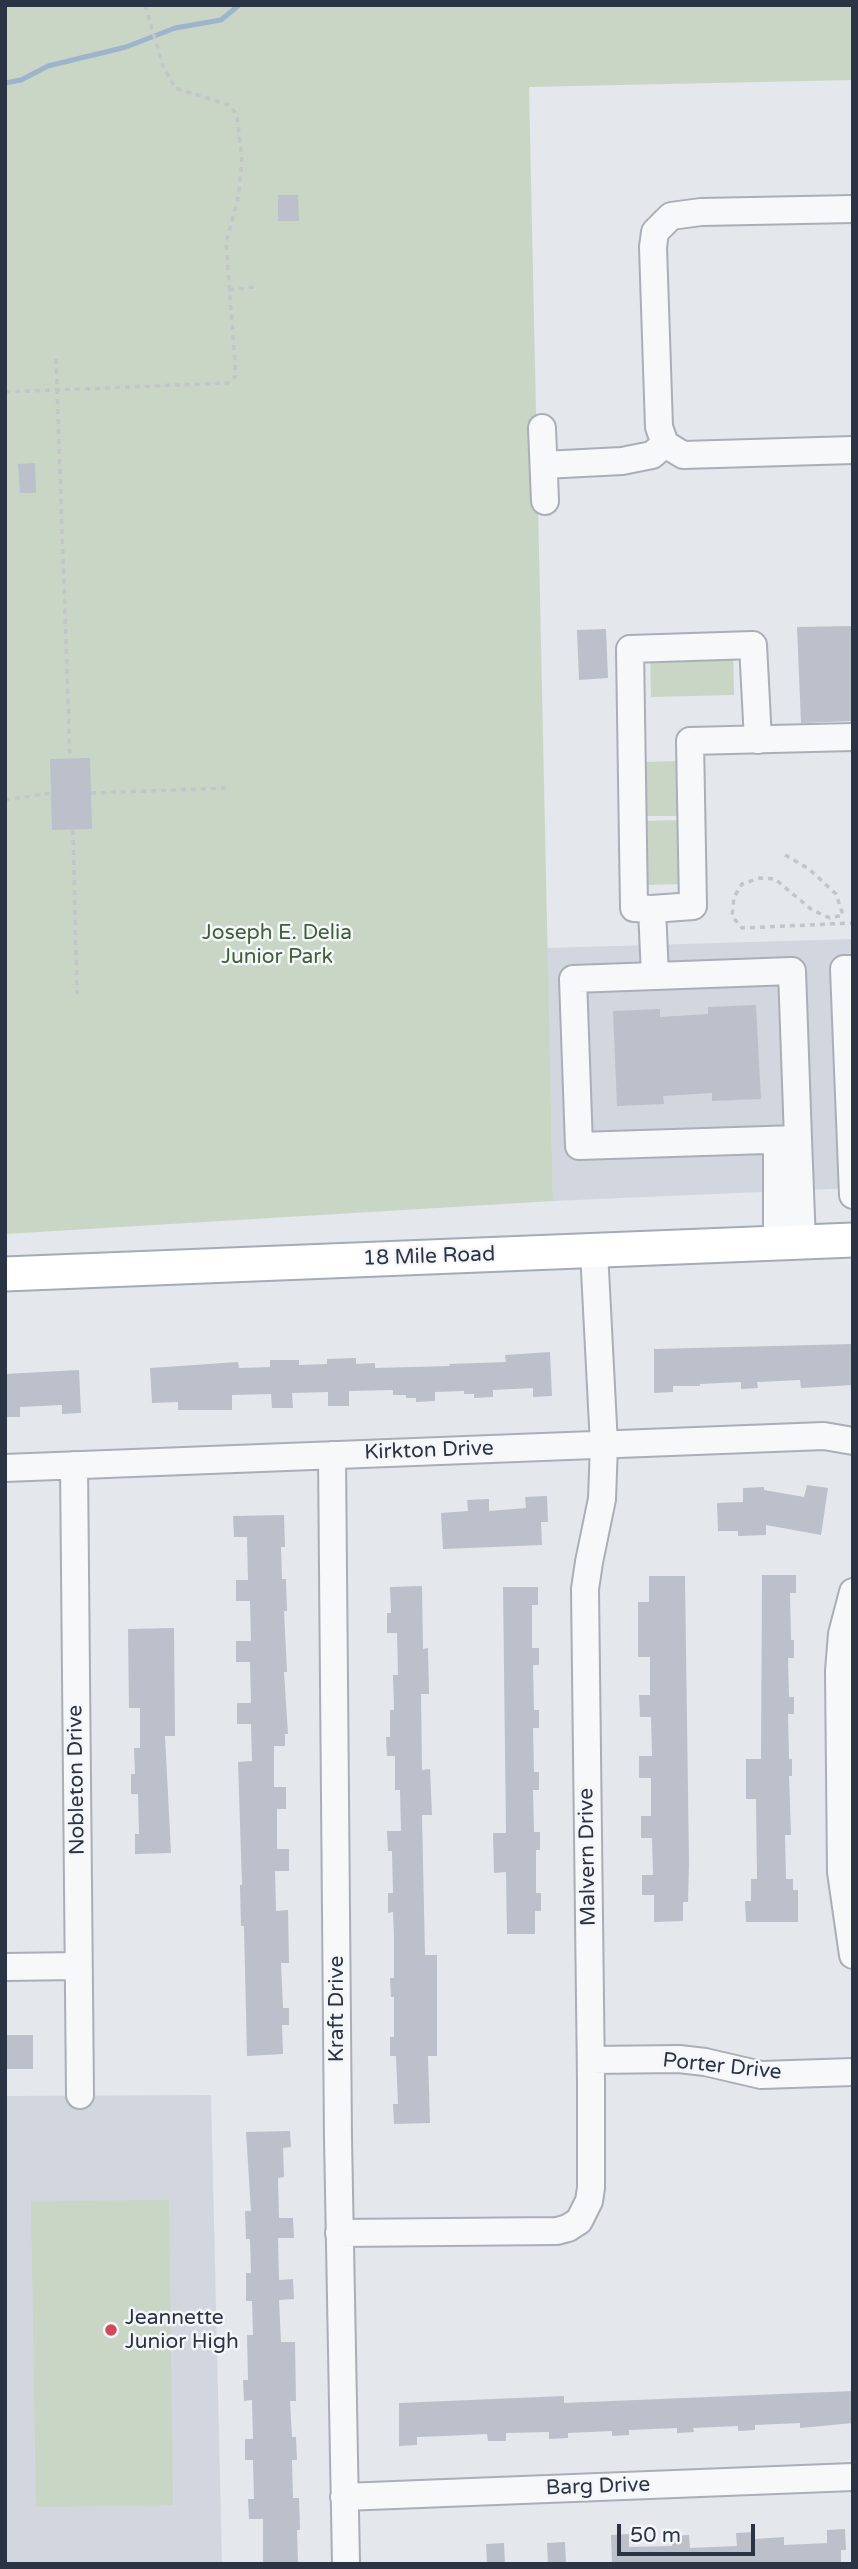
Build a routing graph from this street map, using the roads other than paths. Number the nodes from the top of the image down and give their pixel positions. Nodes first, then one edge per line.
1 (853, 209) edge
2 (542, 428) dead end
3 (665, 444) junction
4 (853, 450) edge
5 (544, 465) junction
6 (545, 501) dead end
7 (853, 737) edge
8 (758, 740) junction
9 (652, 909) junction
10 (853, 969) edge
11 (655, 976) junction
12 (788, 1140) junction
13 (852, 1145) edge
14 (853, 1195) edge
15 (853, 1240) edge
16 (790, 1243) junction
17 (594, 1251) junction
18 (5, 1274) edge
19 (853, 1441) edge
20 (604, 1445) junction
21 (332, 1455) junction
22 (74, 1465) junction
23 (5, 1468) edge
24 (853, 1592) edge
25 (853, 1955) edge
26 (78, 1966) junction
27 (5, 1967) edge
28 (591, 2060) junction
29 (853, 2072) edge
30 (80, 2095) dead end
31 (339, 2233) junction
32 (853, 2477) edge
33 (344, 2497) junction
34 (346, 2564) edge

1 - 3 street
2 - 5 street
3 - 4 street
3 - 5 street
5 - 6 street
7 - 8 street
8 - 9 street
8 - 9 street
9 - 11 street
10 - 13 street
11 - 12 street
11 - 12 street
12 - 16 street
13 - 14 street
15 - 16 main road, 18 Mile Road
16 - 17 main road, 18 Mile Road
17 - 18 main road, 18 Mile Road
17 - 20 street, Malvern Drive
19 - 20 street, Kirkton Drive
20 - 21 street, Kirkton Drive
20 - 28 street, Malvern Drive
21 - 22 street, Kirkton Drive
21 - 31 street, Kraft Drive
22 - 23 street, Kirkton Drive
22 - 26 street, Nobleton Drive
24 - 25 street
26 - 27 street
26 - 30 street, Nobleton Drive
28 - 29 street, Porter Drive
28 - 31 street, Malvern Drive
31 - 33 street, Kraft Drive
32 - 33 street, Barg Drive
33 - 34 street, Kraft Drive

